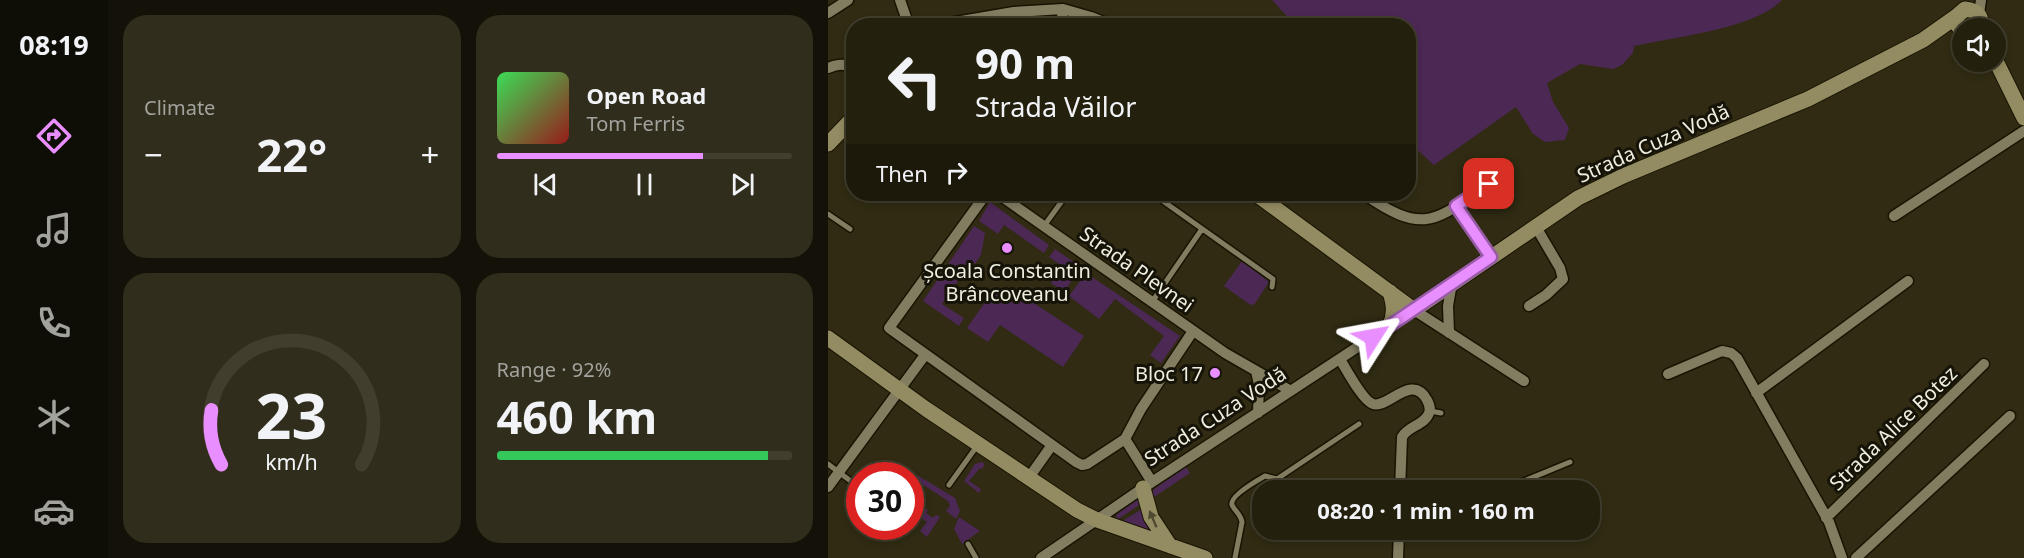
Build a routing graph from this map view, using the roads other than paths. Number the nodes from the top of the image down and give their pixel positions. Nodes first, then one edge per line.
1 (848, 0) edge
2 (900, 0) edge
3 (1063, 9) junction
4 (828, 13) edge
5 (906, 18) edge
6 (985, 18) edge
7 (1062, 18) edge
8 (1095, 18) edge
9 (1952, 27) edge
10 (846, 65) edge
11 (828, 68) edge
12 (2001, 72) edge
13 (2024, 118) edge
14 (846, 125) edge
15 (2024, 130) edge
16 (828, 144) edge
17 (1489, 184) dead end
18 (981, 201) edge
19 (1008, 201) edge
20 (1062, 201) edge
21 (1163, 201) edge
22 (1266, 201) edge
23 (1376, 201) edge
24 (1456, 206) junction
25 (828, 214) edge
26 (1894, 216) dead end
27 (1044, 226) junction
28 (1536, 227) junction
29 (850, 229) dead end
30 (1202, 229) junction
31 (1491, 257) junction
32 (1908, 281) dead end
33 (1452, 283) junction
34 (1272, 287) dead end
35 (1390, 292) junction
36 (1152, 302) junction
37 (1529, 306) dead end
38 (1414, 310) junction
39 (1390, 326) junction
40 (1193, 331) junction
41 (1449, 333) junction
42 (828, 338) edge
43 (925, 355) junction
44 (1340, 359) junction
45 (1984, 364) dead end
46 (1256, 370) junction
47 (1668, 374) dead end
48 (1524, 381) dead end
49 (899, 389) junction
50 (1291, 391) junction
51 (1756, 393) junction
52 (1258, 413) junction
53 (2010, 416) dead end
54 (1359, 424) dead end
55 (1125, 439) junction
56 (978, 444) junction
57 (1052, 445) junction
58 (1570, 462) dead end
59 (828, 464) edge
60 (839, 472) junction
61 (846, 477) edge
62 (1028, 479) junction
63 (1400, 480) edge
64 (1526, 480) edge
65 (949, 485) dead end
66 (1148, 485) junction
67 (828, 487) edge
68 (1826, 518) junction
69 (1097, 520) junction
70 (1399, 540) edge
71 (968, 544) dead end
72 (1170, 546) junction
73 (976, 558) edge
74 (1041, 558) edge
75 (1205, 558) edge
76 (1235, 558) edge
77 (1398, 558) edge
78 (1842, 558) edge
79 (1856, 558) edge

1 - 4 street
2 - 5 street
3 - 6 street
3 - 7 street
3 - 8 street
9 - 28 street, Strada Cuza Vodă
10 - 11 street
12 - 13 street
14 - 16 street
15 - 26 street
17 - 24 street
18 - 43 street
19 - 27 street, Strada Plevnei
20 - 27 lane
21 - 30 lane
22 - 35 street
23 - 24 street
24 - 31 street
25 - 29 lane
27 - 36 street, Strada Plevnei
28 - 31 street, Strada Cuza Vodă
28 - 37 street
30 - 34 lane
30 - 36 lane
31 - 33 street, Strada Cuza Vodă
32 - 51 street
33 - 38 street, Strada Cuza Vodă
33 - 41 street
35 - 38 street
35 - 39 street
36 - 40 street, Strada Plevnei
38 - 39 street, Strada Cuza Vodă
38 - 41 street
39 - 44 street, Strada Cuza Vodă
40 - 46 street, Strada Plevnei
40 - 55 street
41 - 48 street
42 - 49 street
43 - 49 street
43 - 57 street
44 - 50 street, Strada Cuza Vodă
44 - 63 street
45 - 68 street, Strada Alice Botez
46 - 50 street, Strada Plevnei
46 - 52 street
47 - 51 street, Strada Alice Botez
49 - 56 street
49 - 60 street
50 - 52 street, Strada Cuza Vodă
51 - 68 street, Strada Alice Botez
52 - 66 street, Strada Cuza Vodă
53 - 79 street
54 - 76 lane
55 - 57 street
55 - 66 street
56 - 62 street
56 - 65 lane
57 - 62 street
58 - 64 lane
59 - 60 lane
60 - 61 lane
60 - 67 street
62 - 69 street
66 - 69 street, Strada Cuza Vodă
72 -> 66 street
68 - 78 street, Strada Alice Botez
69 - 72 street
69 - 74 street, Strada Cuza Vodă
70 - 77 street
71 - 73 lane
72 - 75 street

